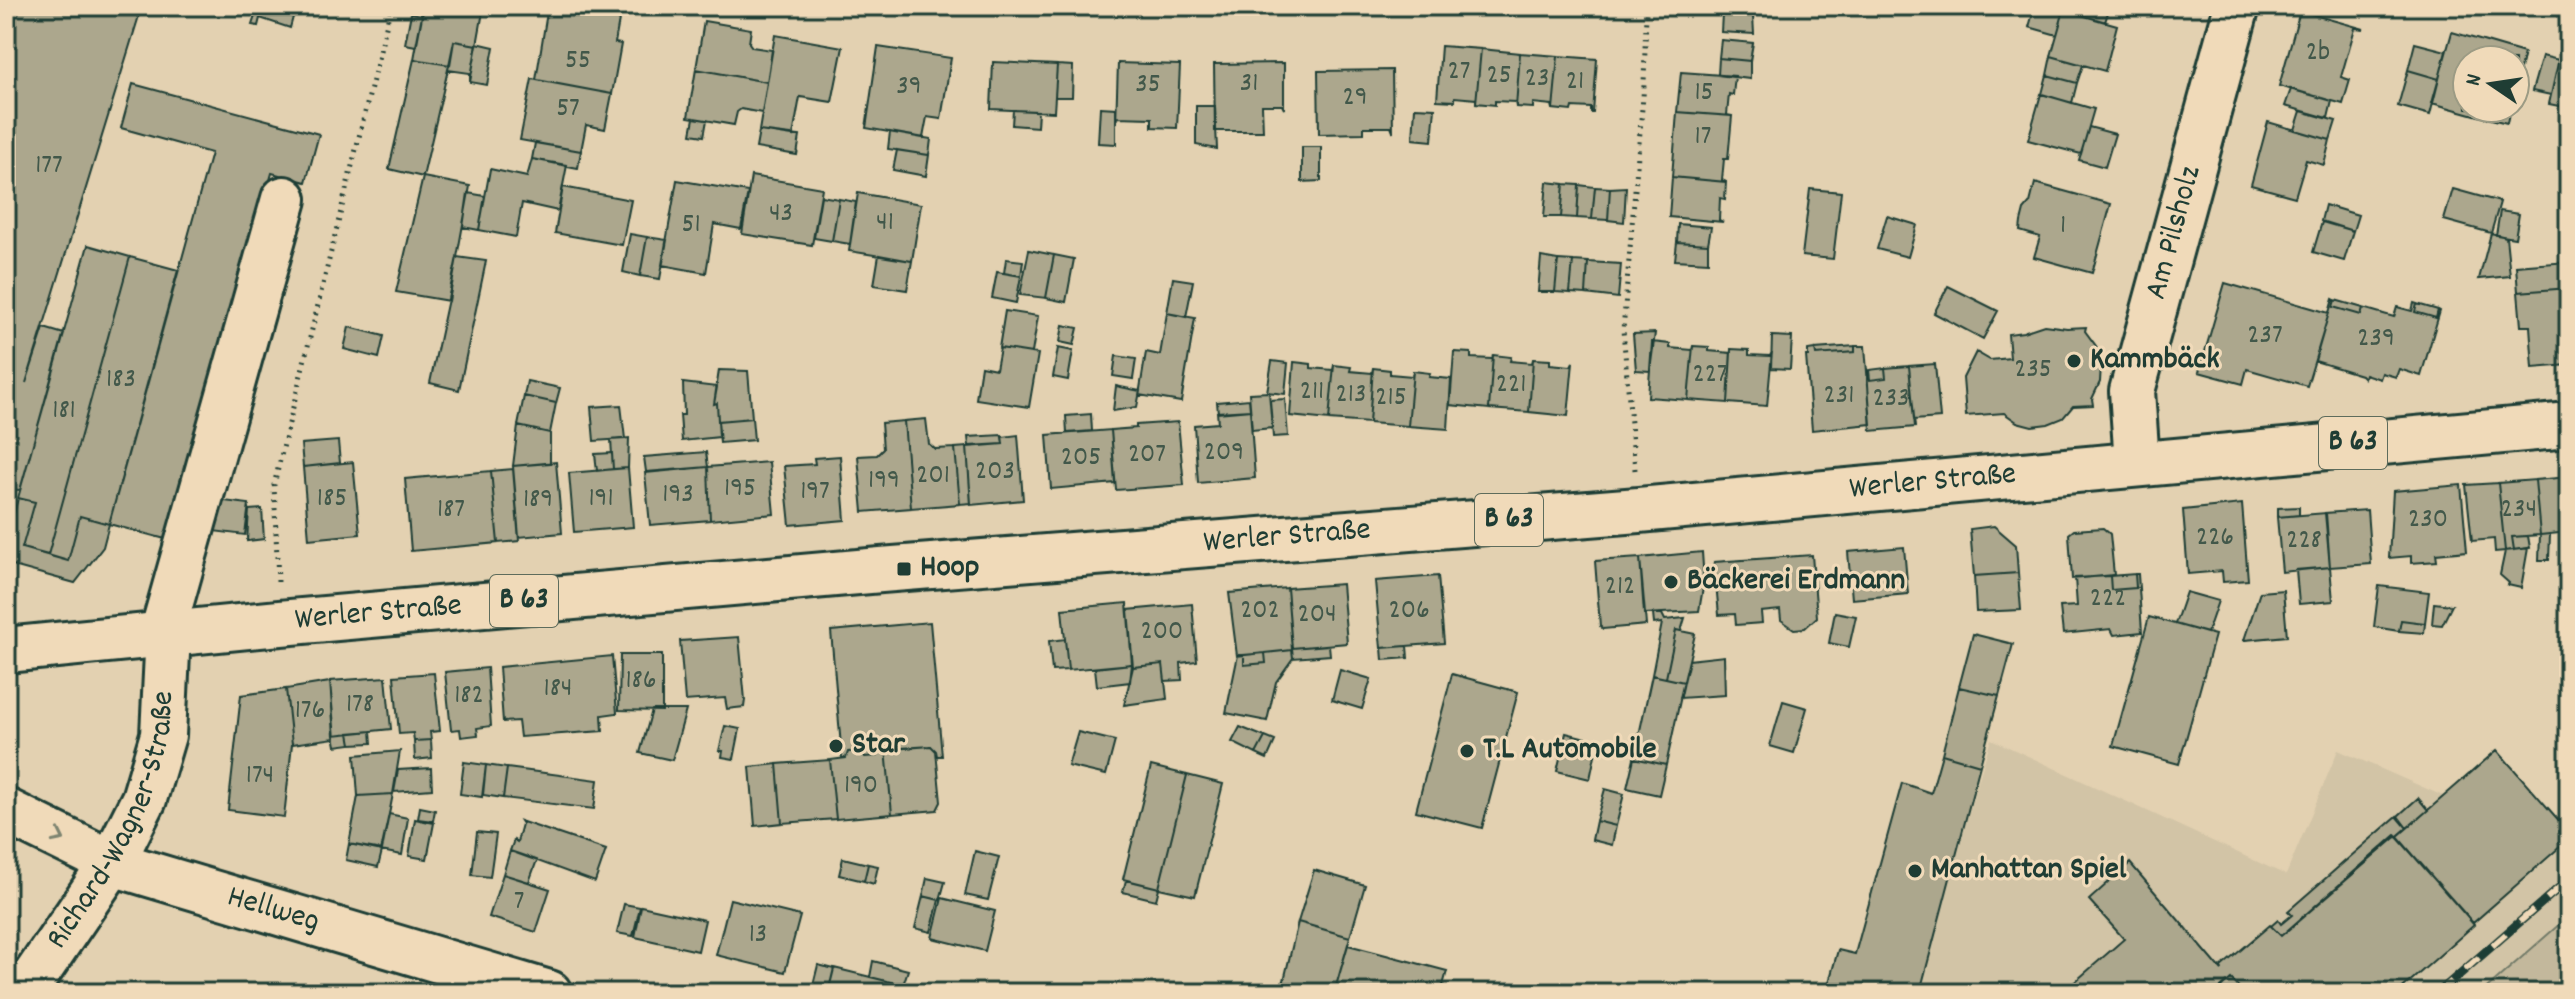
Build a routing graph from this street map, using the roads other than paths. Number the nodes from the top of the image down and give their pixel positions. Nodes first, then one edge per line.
1 (2237, 6) edge
2 (284, 199) dead end
3 (2569, 425) edge
4 (2137, 463) junction
5 (165, 634) junction
6 (6, 650) edge
7 (6, 811) edge
8 (112, 863) junction
9 (20, 993) edge
10 (549, 993) edge

1 - 4 main road, Am Pilsholz
2 - 5 main road, Richard-Wagner-Straße
3 - 4 main road, Werler Straße / B 63
4 - 5 main road, Werler Straße / B 63
5 - 6 main road, Werler Straße
5 - 8 main road, Richard-Wagner-Straße
7 -> 8 main road, Hellweg
8 - 9 main road, Richard-Wagner-Straße
8 - 10 main road, Hellweg

